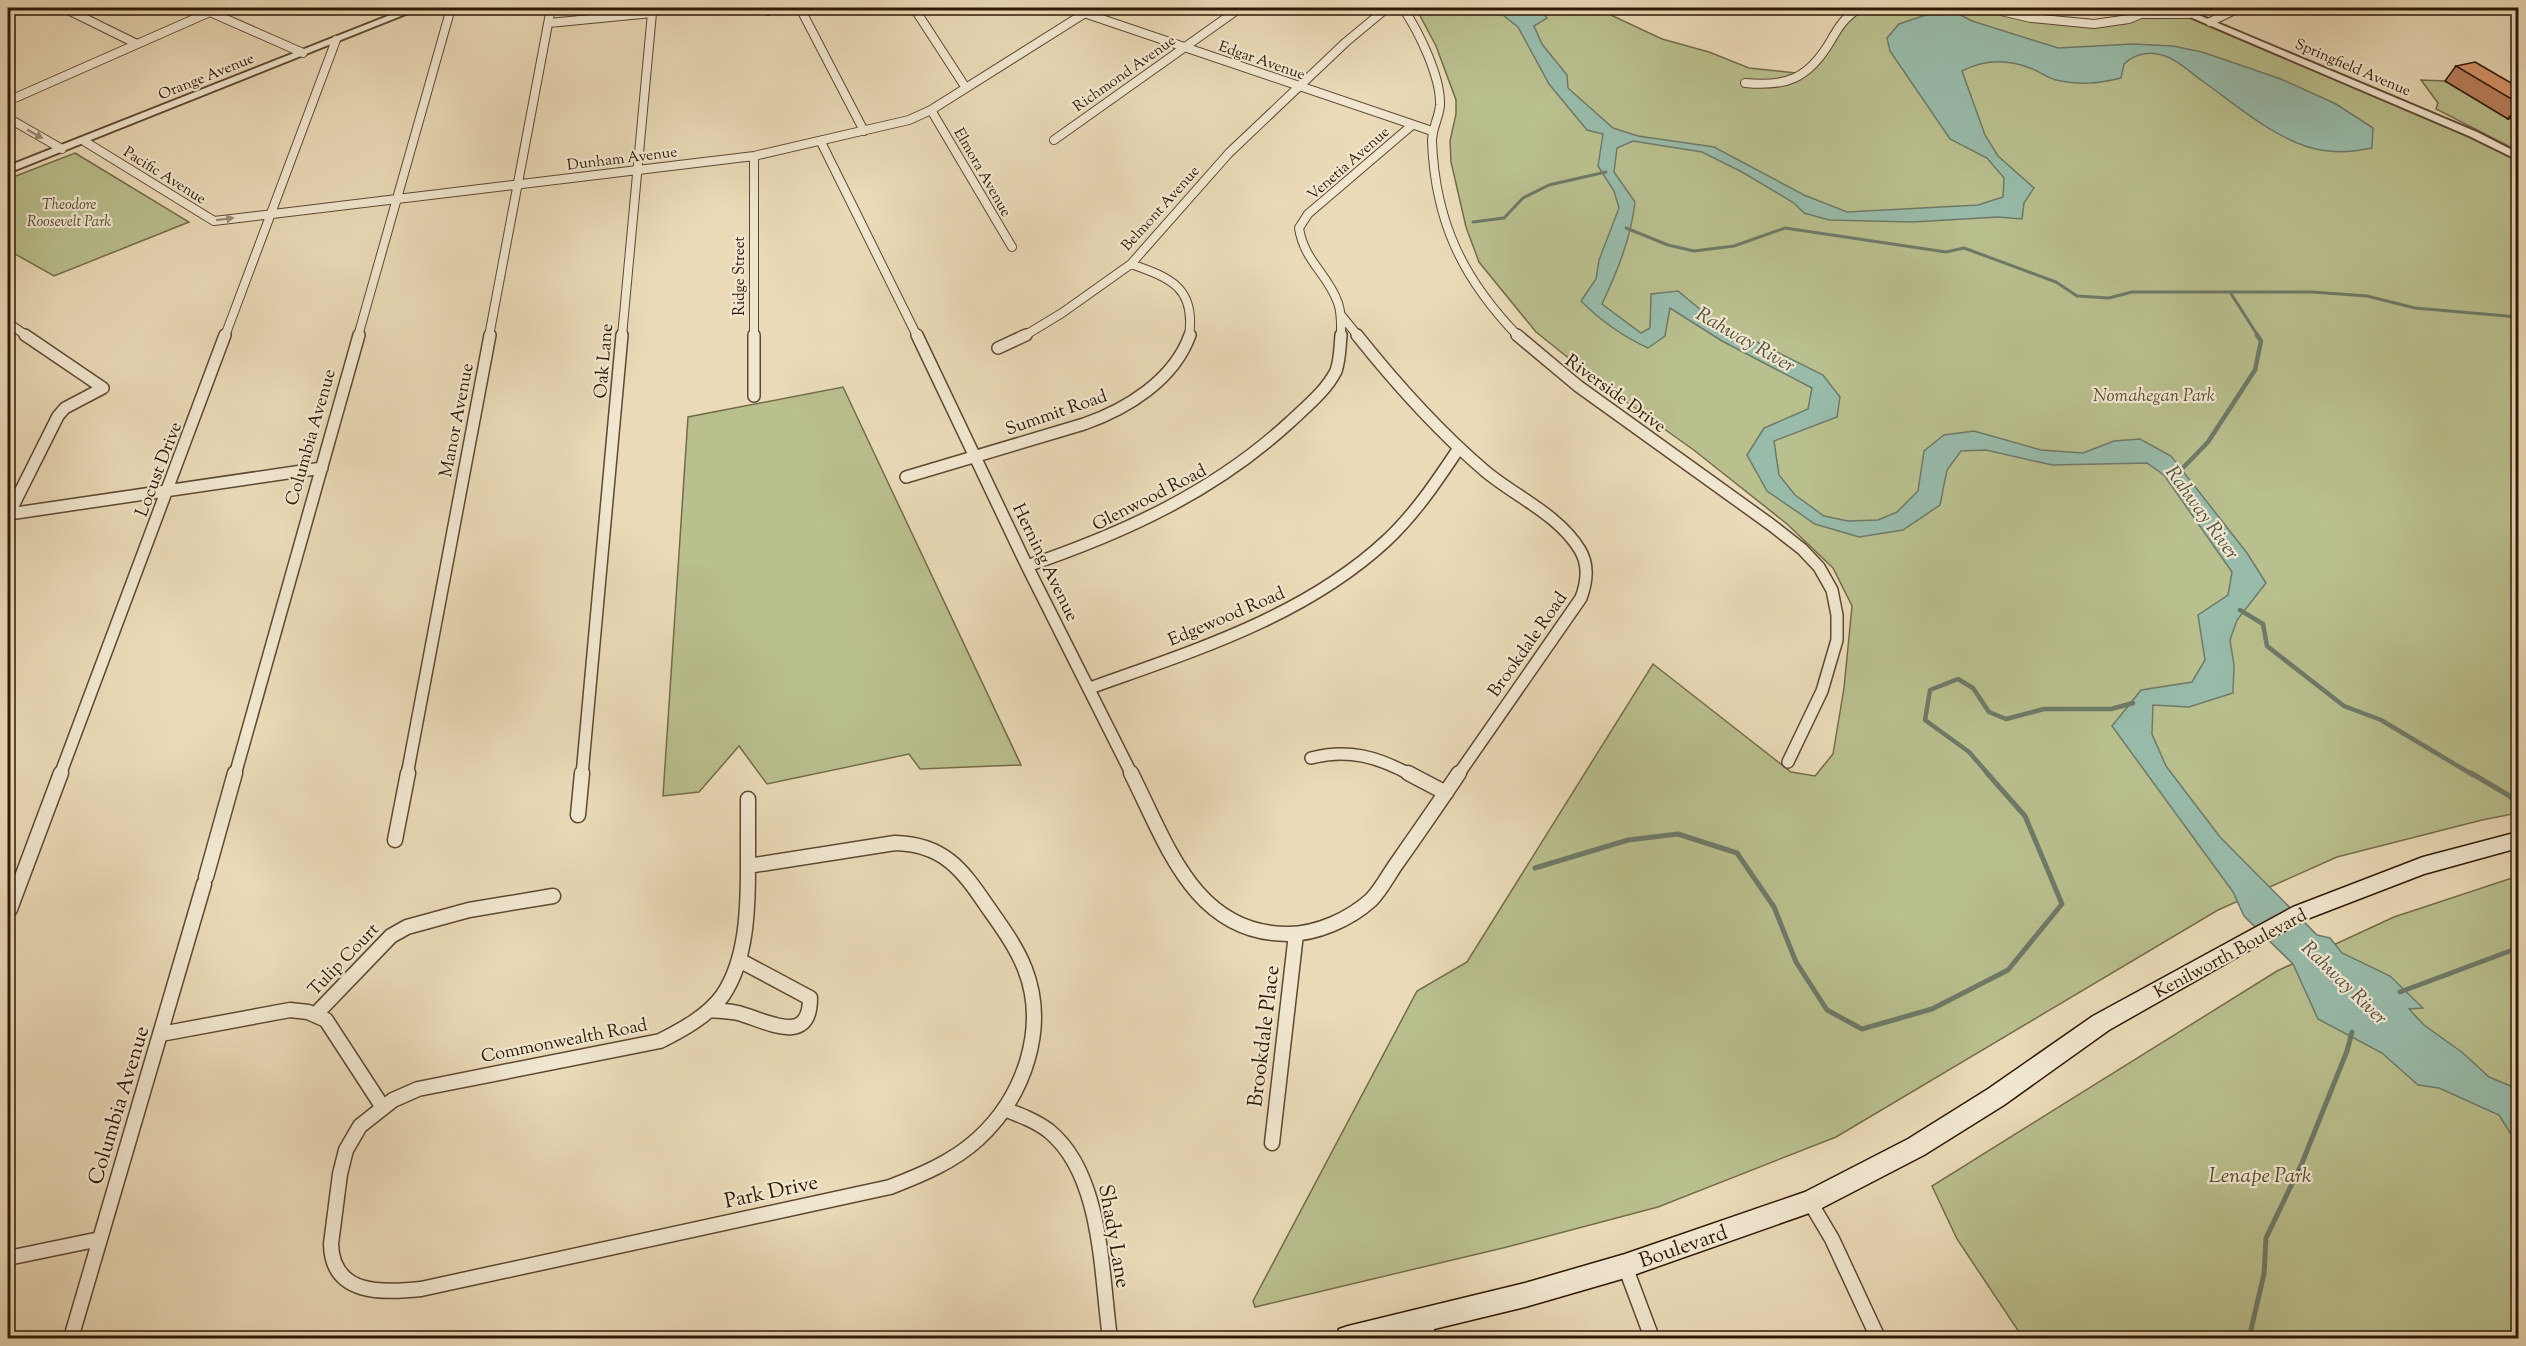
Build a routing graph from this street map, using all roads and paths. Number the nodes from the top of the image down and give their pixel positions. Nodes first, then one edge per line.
1 (70, 8) edge
2 (219, 8) edge
3 (416, 8) edge
4 (451, 8) edge
5 (551, 8) edge
6 (760, 8) edge
7 (774, 8) edge
8 (800, 8) edge
9 (914, 8) edge
10 (1093, 8) edge
11 (1240, 8) edge
12 (1387, 8) edge
13 (1403, 8) edge
14 (1860, 8) edge
15 (1988, 8) edge
16 (2174, 8) edge
17 (2239, 8) edge
18 (2142, 11) edge
19 (210, 12) junction
20 (1084, 13) junction
21 (2189, 14) junction
22 (2210, 22) junction
23 (549, 23) junction
24 (336, 40) junction
25 (137, 44) junction
26 (1183, 47) junction
27 (303, 53) junction
28 (1745, 82) dead end
29 (1299, 87) junction
30 (966, 88) junction
31 (8, 101) edge
32 (931, 110) junction
33 (8, 118) edge
34 (1412, 126) junction
35 (864, 131) junction
36 (1431, 131) junction
37 (1054, 140) dead end
38 (84, 141) junction
39 (821, 142) junction
40 (63, 149) junction
41 (754, 156) junction
42 (2518, 157) edge
43 (8, 170) edge
44 (638, 170) junction
45 (519, 183) junction
46 (397, 198) junction
47 (272, 214) junction
48 (1302, 221) joint
49 (1012, 247) dead end
50 (1131, 264) junction
51 (1341, 315) junction
52 (8, 323) edge
53 (998, 348) dead end
54 (754, 396) dead end
55 (1460, 448) junction
56 (975, 456) junction
57 (322, 468) junction
58 (906, 477) dead end
59 (167, 490) junction
60 (8, 515) edge
61 (1026, 566) junction
62 (1090, 688) junction
63 (1311, 758) dead end
64 (1788, 762) dead end
65 (1446, 793) junction
66 (748, 799) dead end
67 (578, 815) dead end
68 (395, 840) dead end
69 (2518, 840) edge
70 (747, 866) junction
71 (553, 896) dead end
72 (10, 909) dead end
73 (1296, 934) junction
74 (739, 960) junction
75 (710, 1010) junction
76 (315, 1015) junction
77 (161, 1034) junction
78 (1996, 1097) joint
79 (382, 1106) junction
80 (1004, 1109) junction
81 (1272, 1143) dead end
82 (1810, 1202) junction
83 (100, 1239) junction
84 (8, 1258) edge
85 (1625, 1266) junction
86 (1426, 1329) edge
87 (71, 1338) edge
88 (1110, 1338) edge
89 (1348, 1338) edge
90 (1652, 1338) edge
91 (1878, 1338) edge

1 - 25 street
2 - 19 street
3 - 24 street, Orange Avenue
4 - 46 street, Columbia Avenue
5 - 23 street, Manor Avenue
6 - 7 street
8 - 35 street
9 - 30 street
10 - 20 street, Dunham Avenue
11 - 26 street, Richmond Avenue
12 - 29 street, Belmont Avenue
13 - 36 street, Riverside Drive
14 - 28 street
15 - 18 street
16 - 21 street, Springfield Avenue
17 - 22 street
18 - 21 street
19 - 25 street
19 - 27 street
20 - 26 street, Edgar Avenue
20 - 30 street, Dunham Avenue
21 - 22 street, Springfield Avenue
22 - 42 street, Springfield Avenue
23 - 44 street, Oak Lane
23 - 45 street, Manor Avenue
24 - 27 street, Orange Avenue
24 - 47 street, Locust Drive
25 - 31 street
26 - 29 street, Edgar Avenue
26 - 37 street, Richmond Avenue
27 - 38 street, Orange Avenue
29 - 34 street, Edgar Avenue
29 - 50 street, Belmont Avenue
30 - 32 street, Dunham Avenue
32 - 35 street, Dunham Avenue
32 - 49 street, Elmora Avenue
33 -> 40 street
34 - 36 street, Edgar Avenue
34 - 48 street, Venetia Avenue
35 - 39 street, Dunham Avenue
36 - 64 street, Riverside Drive
38 - 40 street, Orange Avenue
38 -> 47 street, Pacific Avenue
39 - 41 street, Dunham Avenue
39 - 56 street, Herning Avenue
40 - 43 street, Orange Avenue
41 - 44 street, Dunham Avenue
41 - 54 street, Ridge Street
44 - 45 street, Dunham Avenue
44 - 67 street, Oak Lane
45 - 46 street, Dunham Avenue
45 - 68 street, Manor Avenue
46 - 47 street, Dunham Avenue
46 - 57 street, Columbia Avenue
47 - 59 street, Locust Drive
48 - 51 street, Glenwood Road
50 - 53 street, Belmont Avenue
50 - 56 street, Summit Road
51 - 55 street, Brookdale Road
51 - 61 street, Glenwood Road
52 - 60 street
55 - 62 street, Edgewood Road
55 - 65 street, Brookdale Road
56 - 58 street, Summit Road
56 - 61 street, Herning Avenue
57 - 59 street
57 - 77 street, Columbia Avenue
59 - 60 street
59 - 72 street, Locust Drive
61 - 62 street, Herning Avenue
62 - 73 street, Herning Avenue
63 - 65 street
65 - 73 street, Brookdale Road
66 - 70 street, Commonwealth Road
69 - 78 main road, Kenilworth Boulevard
70 - 74 street, Commonwealth Road
70 - 80 street, Park Drive
71 - 76 street, Tulip Court
73 - 81 street, Brookdale Place
74 - 75 street, Commonwealth Road
74 - 75 street
75 - 79 street, Commonwealth Road
76 - 77 street, Tulip Court
76 - 79 street
77 - 83 street, Columbia Avenue
78 - 82 main road, Boulevard
79 - 80 street, Park Drive
80 - 88 street, Shady Lane
82 - 85 main road, Boulevard
82 - 91 street
83 - 84 street
83 - 87 street, Columbia Avenue
85 - 86 main road, Boulevard
85 - 90 street
86 - 89 main road, Boulevard

